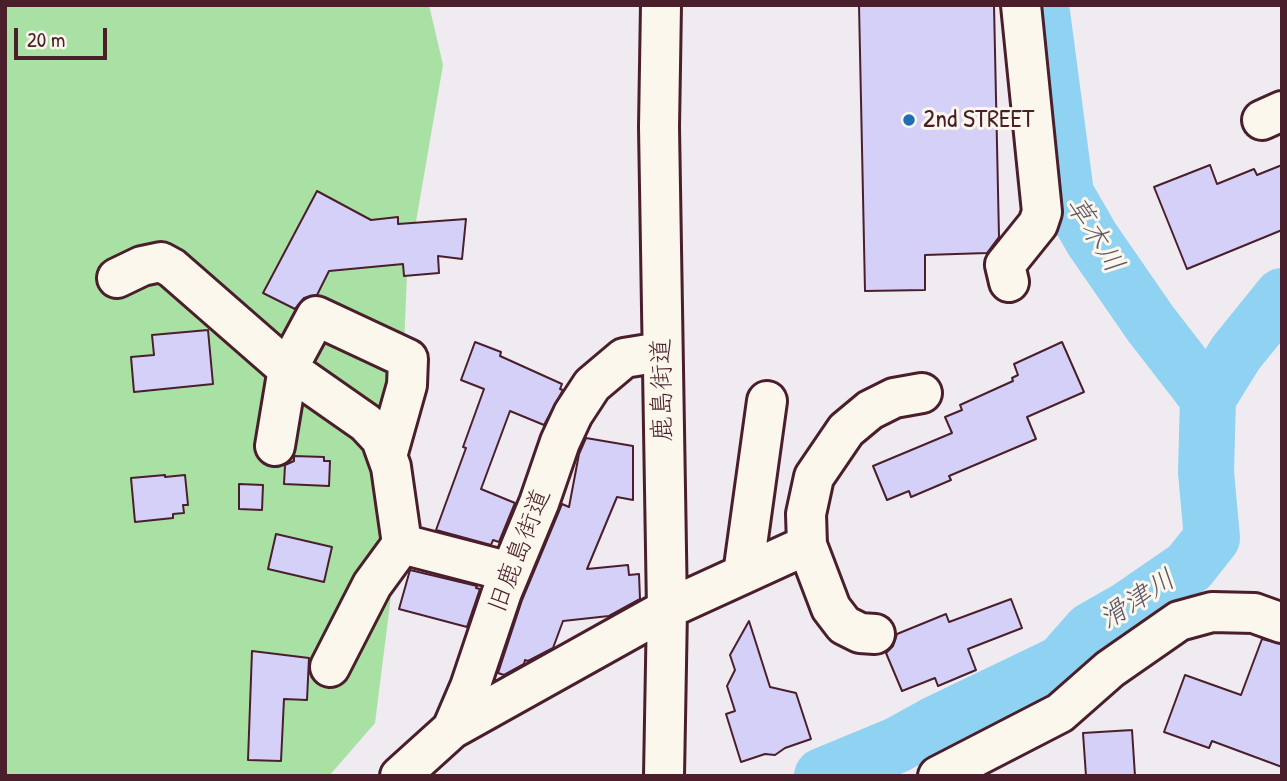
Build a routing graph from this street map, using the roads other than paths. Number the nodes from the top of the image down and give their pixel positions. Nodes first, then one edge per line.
1 (661, 5) edge
2 (1021, 5) edge
3 (117, 278) dead end
4 (1009, 282) dead end
5 (661, 352) junction
6 (288, 368) junction
7 (922, 393) dead end
8 (766, 401) dead end
9 (275, 446) dead end
10 (387, 456) junction
11 (402, 544) junction
12 (807, 545) junction
13 (510, 572) junction
14 (743, 575) junction
15 (667, 609) junction
16 (1282, 623) edge
17 (874, 634) dead end
18 (330, 667) dead end
19 (452, 729) junction
20 (400, 776) edge
21 (664, 776) edge
22 (938, 776) edge

1 - 5 street, 鹿島街道
2 - 4 street
3 - 6 street
5 - 13 street, 旧鹿島街道
5 - 15 street, 鹿島街道
6 - 9 street
6 - 10 street
6 - 10 street
7 - 12 street
8 - 14 street
10 - 11 street
11 - 13 street
11 - 18 street
12 - 14 street
12 - 17 street
13 - 19 street, 旧鹿島街道
14 - 15 street
15 - 19 street
15 - 21 street, 鹿島街道
16 - 22 street
19 - 20 street, 旧鹿島街道

